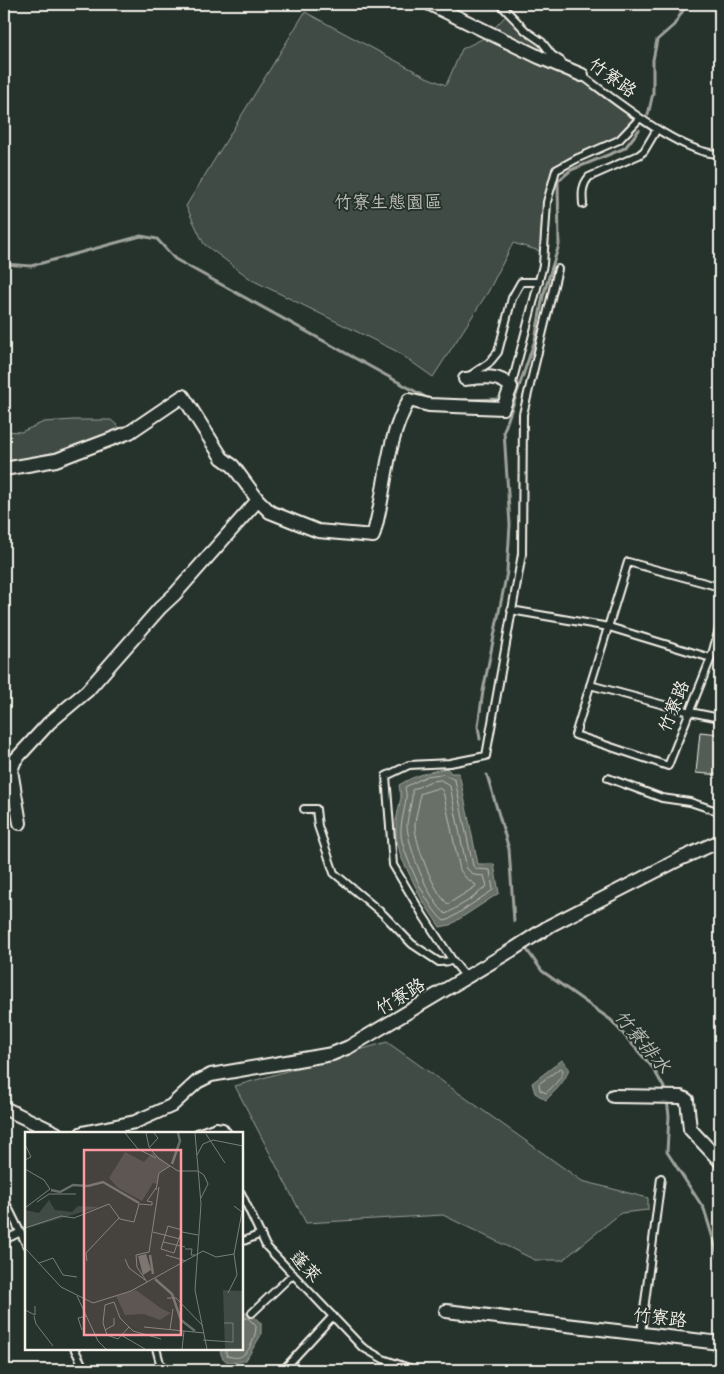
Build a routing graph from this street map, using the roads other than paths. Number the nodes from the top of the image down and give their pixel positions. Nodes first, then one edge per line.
1 (430, 4) edge
2 (500, 4) edge
3 (582, 75) junction
4 (640, 118) junction
5 (657, 129) junction
6 (720, 154) edge
7 (583, 204) dead end
8 (558, 269) dead end
9 (539, 282) junction
10 (465, 379) joint
11 (511, 387) junction
12 (4, 470) edge
13 (258, 500) junction
14 (720, 587) edge
15 (511, 610) junction
16 (720, 625) edge
17 (610, 626) junction
18 (712, 658) junction
19 (590, 685) junction
20 (690, 712) junction
21 (720, 718) edge
22 (608, 778) dead end
23 (304, 809) dead end
24 (720, 812) edge
25 (20, 823) dead end
26 (720, 841) edge
27 (453, 961) junction
28 (466, 977) junction
29 (613, 1096) dead end
30 (4, 1108) edge
31 (54, 1132) edge
32 (87, 1132) edge
33 (200, 1132) edge
34 (227, 1132) edge
35 (720, 1161) edge
36 (661, 1178) dead end
37 (242, 1195) edge
38 (4, 1199) edge
39 (21, 1232) junction
40 (261, 1234) junction
41 (4, 1240) edge
42 (25, 1242) edge
43 (242, 1242) edge
44 (293, 1274) junction
45 (446, 1311) dead end
46 (252, 1313) dead end
47 (333, 1316) junction
48 (641, 1333) junction
49 (720, 1342) edge
50 (74, 1349) edge
51 (156, 1349) edge
52 (85, 1370) edge
53 (167, 1370) edge
54 (283, 1370) edge
55 (415, 1370) edge

1 - 3 street
2 - 3 lane, 竹寮路
3 - 4 lane, 竹寮路
4 - 5 lane, 竹寮路
4 - 9 lane
5 - 6 lane, 竹寮路
5 - 7 lane
8 - 15 lane
9 - 10 lane
9 - 11 lane
10 - 11 street
11 - 13 street
12 - 13 street
13 - 25 street
14 - 17 lane, 竹寮路
15 - 17 lane
15 - 27 lane
16 - 18 lane, 竹寮路
17 - 18 lane
17 - 19 lane, 竹寮路
18 - 20 lane, 竹寮路
19 - 20 lane
19 - 20 lane, 竹寮路
20 - 21 lane
22 - 24 lane
23 - 27 lane
26 - 28 street, 竹寮路
27 - 28 lane
28 - 32 street, 竹寮路
29 - 35 street
30 - 31 street
33 - 34 lane
36 - 48 lane
37 - 40 lane, 蓬萊
38 - 39 lane
39 - 41 lane
39 - 42 lane
40 - 43 lane
40 - 44 lane, 蓬萊
44 - 46 lane
44 - 47 lane, 蓬萊
45 - 48 street, 竹寮路
47 - 54 lane
47 - 55 lane, 蓬萊
48 - 49 street, 竹寮路
50 - 52 lane
51 - 53 lane

